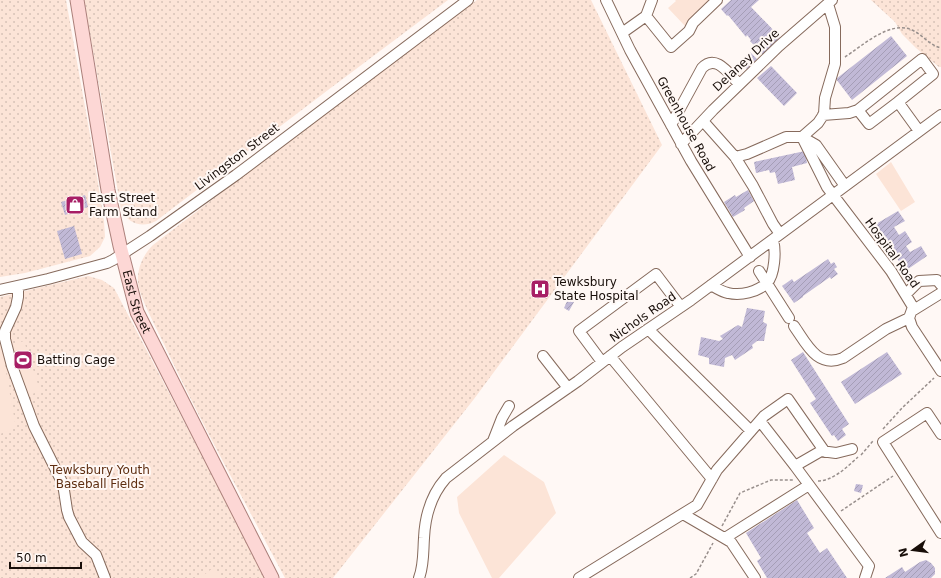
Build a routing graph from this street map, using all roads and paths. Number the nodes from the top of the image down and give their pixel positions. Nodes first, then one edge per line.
1 (77, 0) edge
2 (468, 0) edge
3 (606, 0) edge
4 (652, 0) edge
5 (718, 0) edge
6 (830, 2) edge
7 (646, 16) junction
8 (622, 33) junction
9 (941, 48) edge
10 (835, 64) junction
11 (739, 84) junction
12 (898, 102) junction
13 (858, 110) junction
14 (823, 115) junction
15 (941, 115) edge
16 (703, 120) junction
17 (671, 125) junction
18 (919, 131) junction
19 (802, 137) junction
20 (681, 144) junction
21 (735, 157) junction
22 (845, 186) junction
23 (833, 195) junction
24 (777, 237) junction
25 (122, 254) junction
26 (750, 257) junction
27 (759, 271) dead end
28 (766, 283) junction
29 (711, 285) junction
30 (941, 285) edge
31 (18, 286) junction
32 (0, 290) edge
33 (941, 293) edge
34 (906, 294) junction
35 (681, 307) junction
36 (911, 315) junction
37 (648, 329) junction
38 (543, 356) dead end
39 (606, 359) junction
40 (941, 371) edge
41 (568, 388) junction
42 (509, 406) dead end
43 (760, 421) junction
44 (751, 431) junction
45 (941, 434) edge
46 (493, 442) junction
47 (852, 449) dead end
48 (825, 452) junction
49 (795, 466) junction
50 (901, 471) junction
51 (712, 479) junction
52 (809, 485) junction
53 (683, 514) junction
54 (832, 517) junction
55 (941, 532) edge
56 (725, 538) junction
57 (421, 576) edge
58 (105, 578) edge
59 (272, 578) edge
60 (579, 578) edge
61 (755, 578) edge
62 (865, 578) edge

1 - 25 main road, East Street
2 - 25 street, Livingston Street
3 - 8 street, Greenhouse Road
4 - 7 street
5 - 7 street
6 - 10 street
6 - 11 street, Delaney Drive
7 - 8 street
8 - 17 street, Greenhouse Road
9 - 10 path
10 - 14 street
11 - 16 street, Delaney Drive
11 - 17 street
12 - 13 street
12 - 13 street
12 - 18 street
13 - 14 street
14 - 19 street
15 - 18 street, Nichols Road
16 - 20 street, Delaney Drive
16 - 21 street
17 - 20 street, Greenhouse Road
18 - 22 street, Nichols Road
19 - 21 street
19 - 22 street
19 - 23 street, Hospital Road
20 - 26 street, Greenhouse Road
21 - 24 street
22 - 23 street, Nichols Road
23 - 24 street, Nichols Road
23 - 34 street, Hospital Road
24 - 26 street, Nichols Road
24 - 28 street
25 - 31 street, Livingston Street
25 - 59 main road, East Street
26 - 29 street, Nichols Road
27 - 28 street
28 - 29 street
28 - 36 street
29 - 35 street, Nichols Road
30 - 34 street
31 - 32 street, Livingston Street
31 - 58 street
33 - 36 street
34 - 36 street, Hospital Road
35 - 37 street, Nichols Road
35 - 39 street
36 - 40 street, Hospital Road
37 - 39 street, Nichols Road
37 - 44 street
38 - 41 street
39 - 41 street, Nichols Road
39 - 51 street
41 - 46 street, Nichols Road
42 - 46 street
43 - 44 street
43 - 48 street
43 - 49 street
44 - 51 street
45 - 50 street
46 - 57 street, Nichols Road
47 - 48 street
48 - 49 street
49 - 52 street
50 - 54 path
50 - 55 street
51 - 53 street
52 - 54 street
52 - 56 street
53 - 56 street
53 - 60 street
54 - 62 street
56 - 61 street

